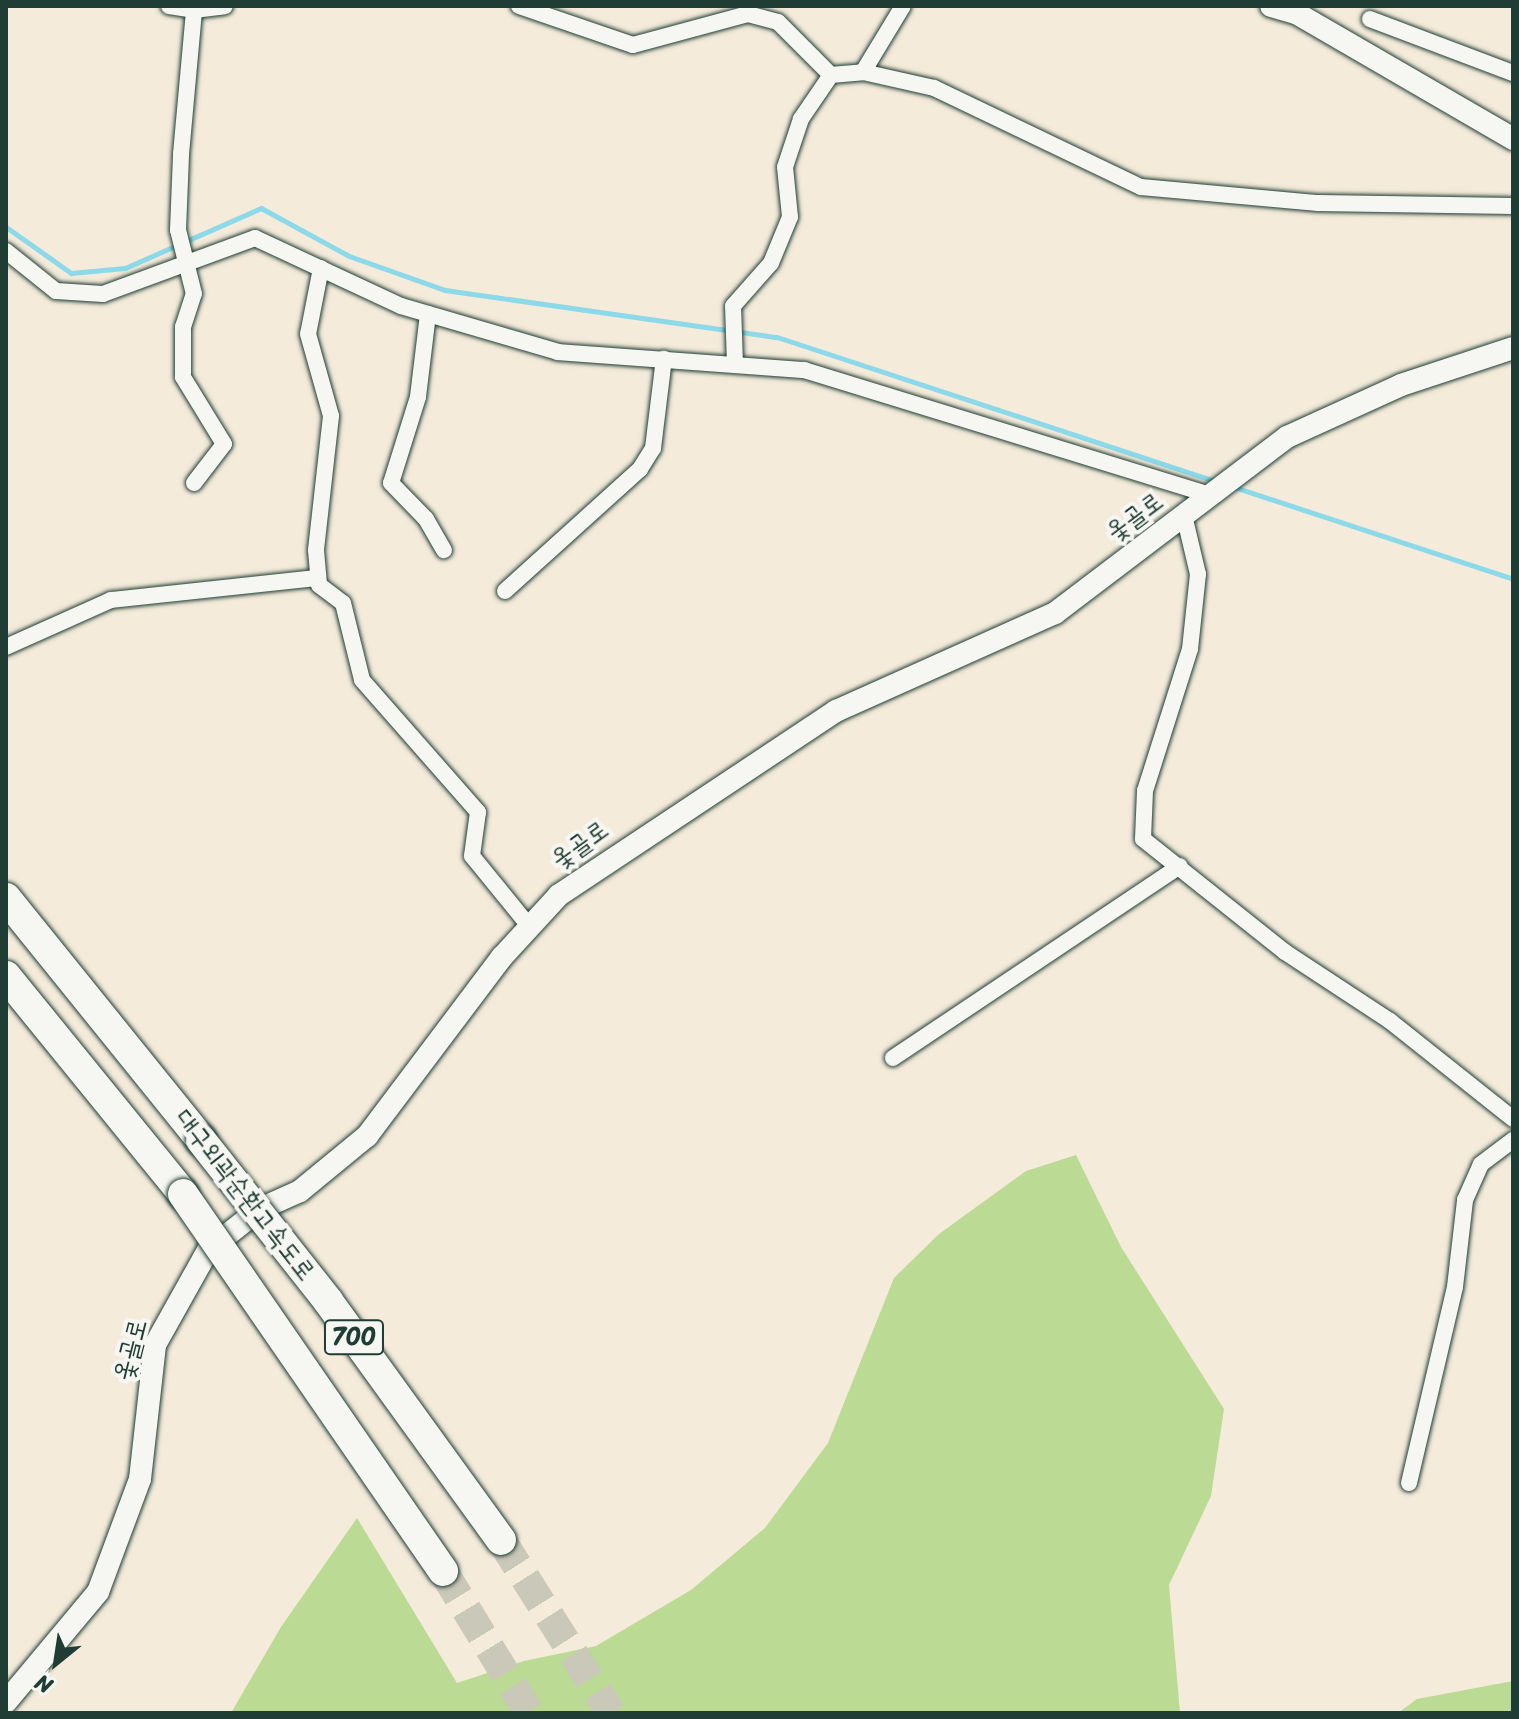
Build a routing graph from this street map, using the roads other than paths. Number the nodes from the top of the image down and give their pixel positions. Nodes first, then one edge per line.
1 (169, 6) edge
2 (225, 6) edge
3 (519, 6) edge
4 (903, 6) edge
5 (1271, 6) edge
6 (194, 10) junction
7 (1370, 19) dead end
8 (863, 72) junction
9 (1513, 73) edge
10 (831, 75) junction
11 (1513, 139) edge
12 (1513, 206) edge
13 (6, 251) edge
14 (186, 263) junction
15 (321, 268) junction
16 (428, 314) junction
17 (1513, 348) edge
18 (664, 359) junction
19 (735, 365) junction
20 (194, 483) dead end
21 (1210, 495) junction
22 (1184, 515) junction
23 (444, 550) dead end
24 (318, 578) junction
25 (505, 591) dead end
26 (6, 647) edge
27 (1180, 866) junction
28 (6, 898) edge
29 (529, 926) junction
30 (9, 982) edge
31 (893, 1058) dead end
32 (1513, 1119) edge
33 (1513, 1140) edge
34 (1409, 1483) dead end
35 (501, 1540) tunnel mouth
36 (443, 1571) tunnel mouth
37 (6, 1702) edge

1 - 6 street
2 - 6 street
3 - 10 street
4 - 8 street
5 - 11 street
6 - 14 street
7 - 9 street
8 - 10 street
8 - 12 street
10 - 19 street
13 - 14 street
14 - 15 street
14 - 20 street
15 - 16 street
15 - 24 street
16 - 18 street
16 - 23 street
17 - 21 street, 옻골로
18 - 19 street
18 - 25 street
19 - 21 street
21 - 22 street, 옻골로
22 - 27 street
22 - 29 street, 옻골로
24 - 26 street
24 - 29 street
27 - 31 street
27 - 32 street
28 - 35 highway, 대구외곽순환고속도로 / 700, bridge
29 - 37 street, 옻골로
30 - 36 highway, 대구외곽순환고속도로 / 700, bridge
33 - 34 street

